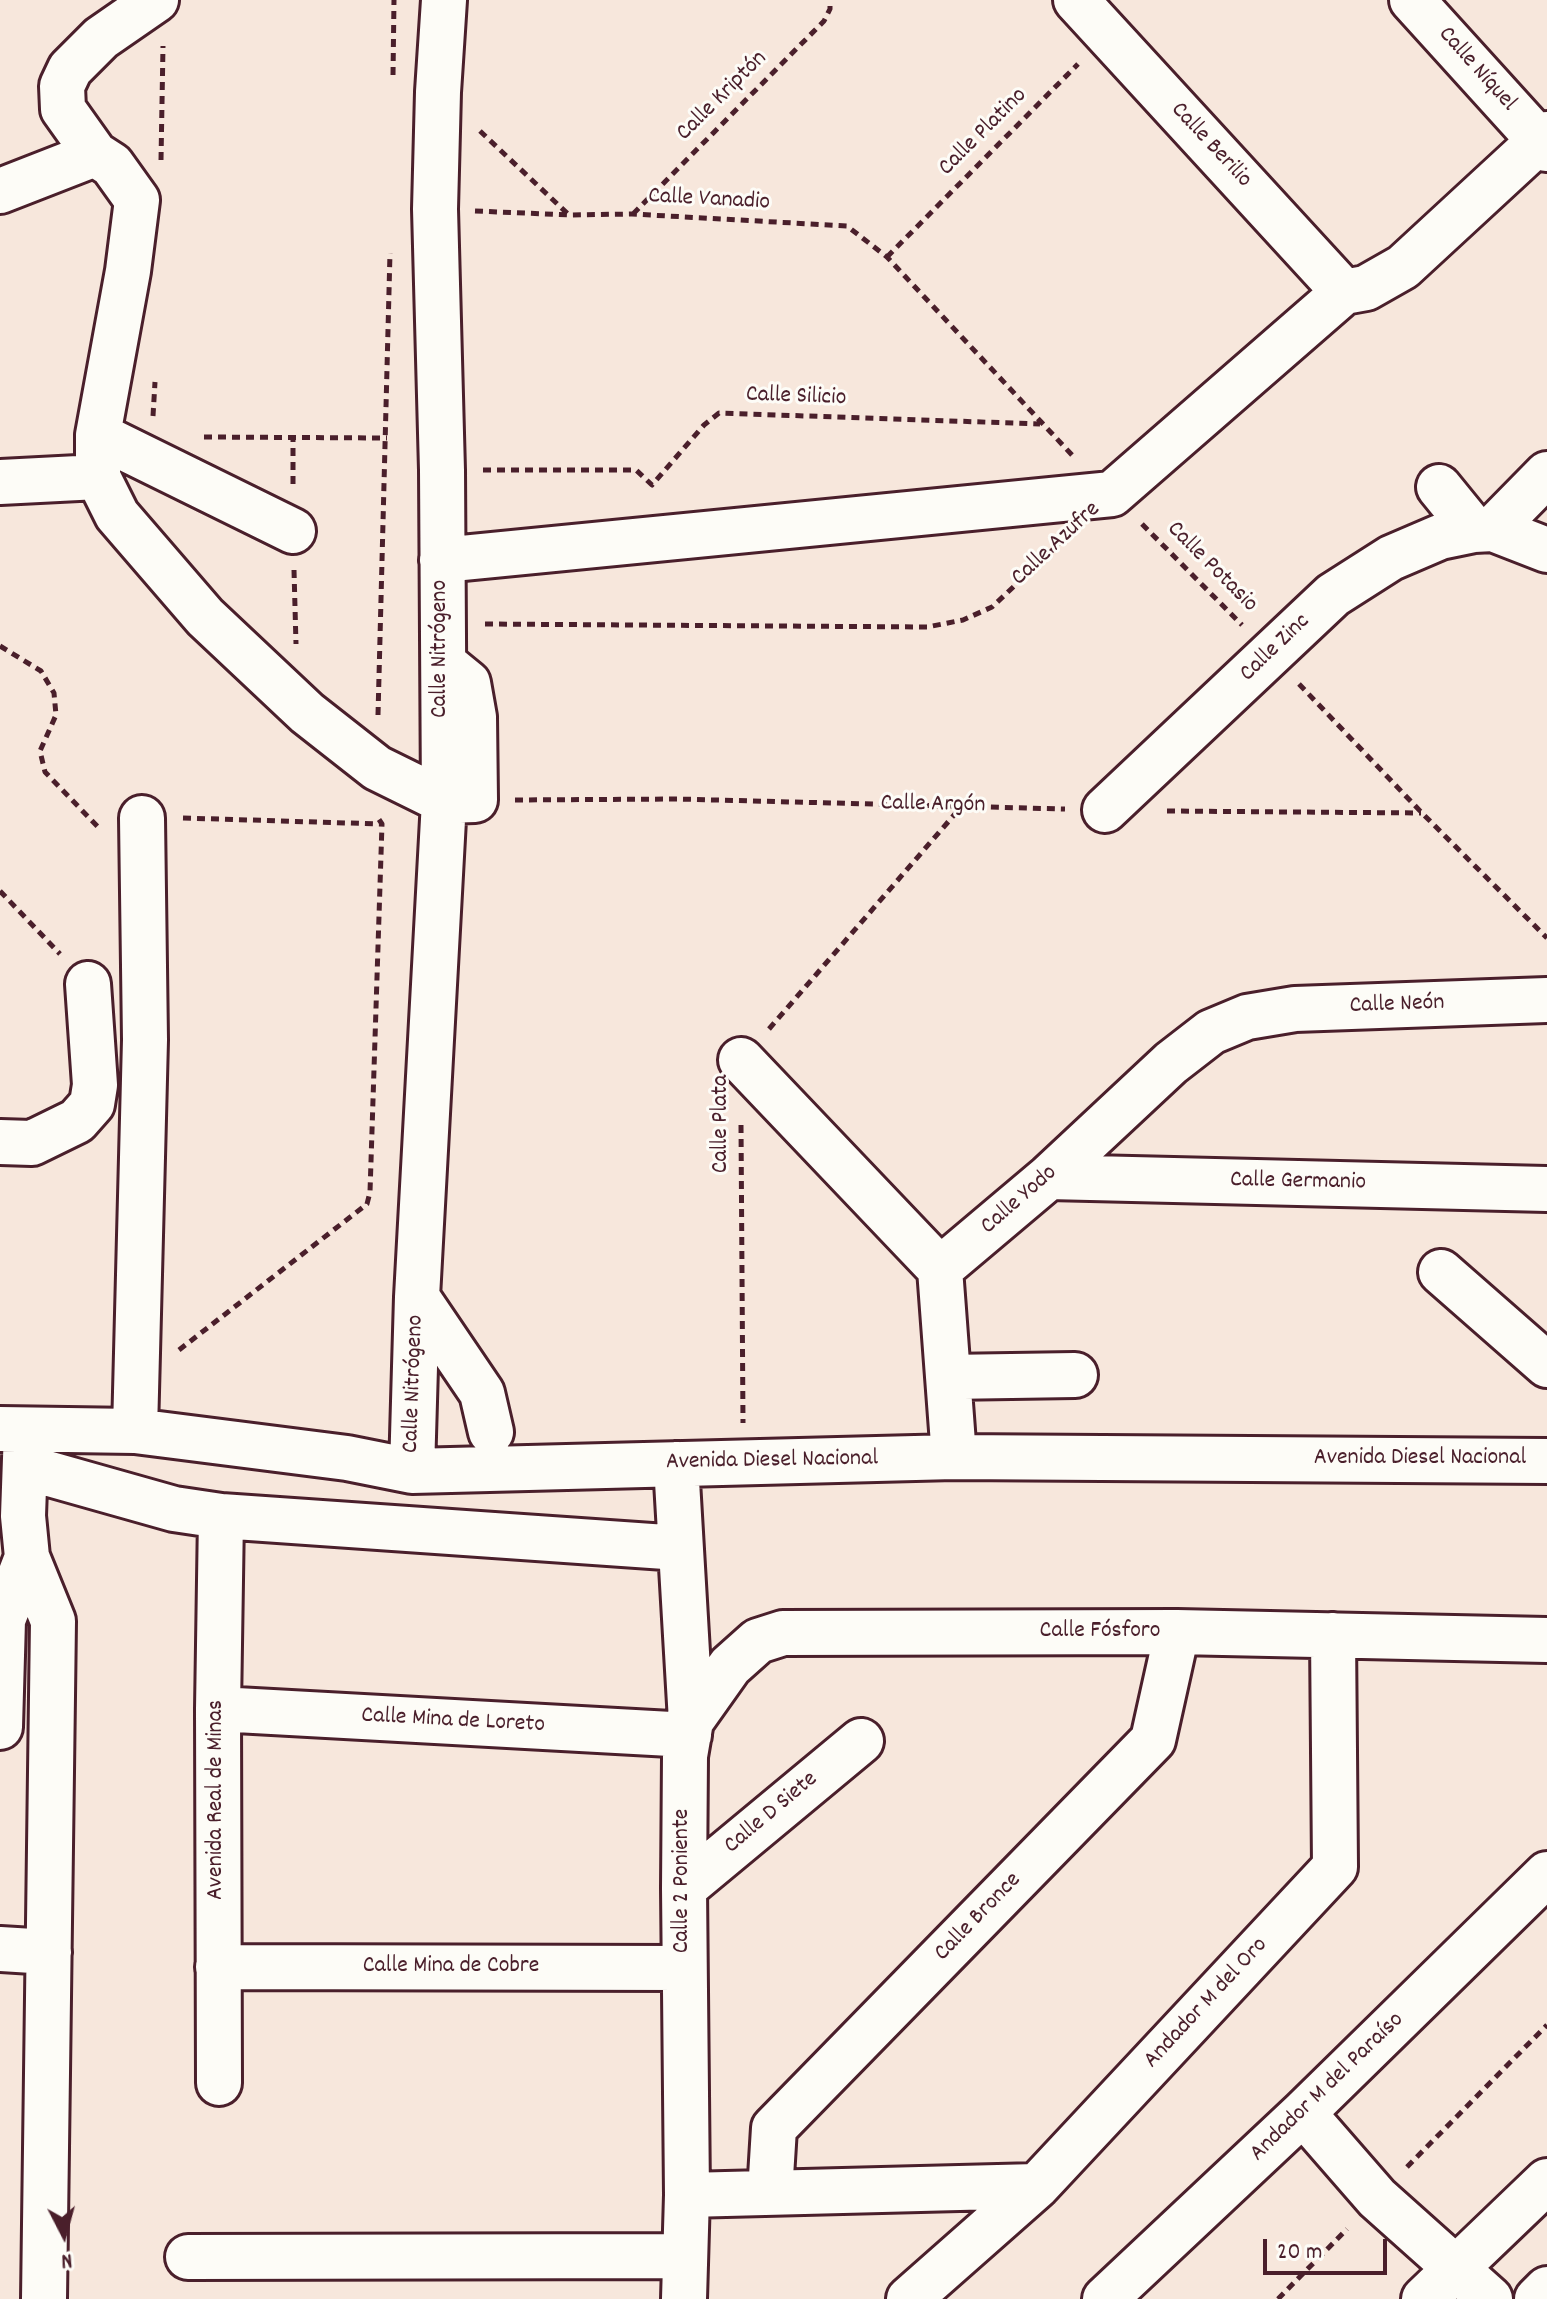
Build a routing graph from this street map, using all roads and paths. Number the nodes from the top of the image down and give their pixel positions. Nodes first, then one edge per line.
1 (156, 0) edge
2 (394, 0) edge
3 (444, 0) edge
4 (830, 0) edge
5 (1076, 0) edge
6 (1412, 0) edge
7 (1107, 34) junction
8 (392, 78) dead end
9 (438, 92) junction
10 (1544, 141) edge
11 (95, 154) junction
12 (0, 191) edge
13 (435, 209) junction
14 (632, 214) junction
15 (570, 215) junction
16 (847, 226) joint
17 (390, 250) dead end
18 (887, 257) junction
19 (1344, 292) junction
20 (1041, 424) junction
21 (189, 437) dead end
22 (387, 438) junction
23 (98, 456) junction
24 (442, 470) junction
25 (1547, 474) edge
26 (0, 482) edge
27 (1439, 487) dead end
28 (1112, 494) junction
29 (1484, 529) junction
30 (293, 531) dead end
31 (1547, 550) edge
32 (442, 560) junction
33 (442, 643) junction
34 (0, 646) edge
35 (1271, 654) junction
36 (377, 768) junction
37 (459, 800) junction
38 (961, 807) junction
39 (1105, 810) junction
40 (1422, 813) junction
41 (156, 818) joint
42 (100, 829) dead end
43 (1547, 938) edge
44 (88, 984) dead end
45 (1547, 1000) edge
46 (1247, 1017) joint
47 (741, 1060) junction
48 (0, 1142) edge
49 (1049, 1177) junction
50 (1546, 1188) edge
51 (940, 1269) junction
52 (1441, 1272) dead end
53 (417, 1297) junction
54 (1547, 1365) edge
55 (1075, 1375) dead end
56 (948, 1377) junction
57 (137, 1382) junction
58 (743, 1428) dead end
59 (135, 1431) junction
60 (491, 1432) dead end
61 (17, 1442) edge
62 (954, 1457) junction
63 (1547, 1461) edge
64 (676, 1464) junction
65 (412, 1471) junction
66 (221, 1516) junction
67 (680, 1548) junction
68 (27, 1557) junction
69 (1177, 1632) junction
70 (1333, 1635) junction
71 (1547, 1640) edge
72 (218, 1709) junction
73 (0, 1727) edge
74 (690, 1728) junction
75 (861, 1741) dead end
76 (1547, 1874) edge
77 (684, 1888) junction
78 (0, 1949) edge
79 (49, 1952) junction
80 (218, 1967) junction
81 (684, 1968) junction
82 (1547, 2025) edge
83 (219, 2083) dead end
84 (1303, 2113) junction
85 (1037, 2186) junction
86 (770, 2193) junction
87 (687, 2195) junction
88 (1377, 2198) junction
89 (1537, 2202) edge
90 (685, 2256) junction
91 (188, 2257) dead end
92 (1456, 2268) junction
93 (1547, 2289) edge
94 (44, 2299) edge
95 (684, 2299) edge
96 (909, 2299) edge
97 (1105, 2299) edge
98 (1278, 2299) edge
99 (1424, 2299) edge
100 (1490, 2299) edge
101 (1537, 2299) edge

1 - 11 street
2 - 8 path
3 - 9 street, Calle Nitrógeno
4 - 14 path, Calle Kriptón
5 - 7 street, Calle Berilio
6 - 10 street, Calle Níquel
7 - 18 path, Calle Platino
7 - 19 street, Calle Berilio
9 - 13 street, Calle Nitrógeno
9 - 15 path
10 - 19 street, Calle Azufre
11 - 12 street
11 - 23 street
13 - 15 path, Calle Vanadio
13 - 24 street, Calle Nitrógeno
14 - 15 path, Calle Vanadio
14 - 16 path, Calle Vanadio
16 - 18 path, Calle Potasio
17 - 22 path
18 - 20 path, Calle Potasio
19 - 28 street, Calle Azufre
20 - 24 path, Calle Silicio
20 - 28 path, Calle Potasio
21 - 22 path
22 - 36 path
23 - 26 street
23 - 30 street
23 - 36 street
24 - 32 street, Calle Nitrógeno
25 - 29 street
27 - 29 street
28 - 32 street
28 - 33 path, Calle Azufre
28 - 35 path, Calle Potasio
29 - 31 street
29 - 35 street, Calle Zinc
32 - 33 street, Calle Nitrógeno
33 - 37 street, Calle Nitrógeno
34 - 42 path
35 - 39 street, Calle Zinc
35 - 40 path, Calle Potasio
36 - 37 street
37 - 38 path, Calle Argón
37 - 53 street, Calle Nitrógeno
38 - 39 path, Calle Argón
38 - 47 path, Calle Plata
39 - 40 path, Calle Argón
40 - 43 path, Calle Potasio
41 - 57 street
41 - 57 path
44 - 48 street
45 - 46 street, Calle Neón
46 - 49 street, Calle Yodo
47 - 51 street
47 - 58 path, Calle Plata
49 - 50 street, Calle Germanio
49 - 51 street, Calle Yodo
51 - 56 street
52 - 54 street
53 - 60 street, Calle Nitrógeno
53 - 65 street, Calle Nitrógeno
55 - 56 street
56 - 62 street
57 - 59 street
59 - 61 street, Avenida Diesel Nacional
59 - 65 street, Avenida Diesel Nacional
61 - 66 street
61 - 68 street
62 - 63 street, Avenida Diesel Nacional
62 - 64 street, Avenida Diesel Nacional
64 - 65 street, Avenida Diesel Nacional
64 - 67 street, Calle 2 Poniente
66 - 67 street
66 - 72 street, Avenida Real de Minas
67 - 74 street, Calle 2 Poniente
68 - 73 street
68 - 79 street
69 - 70 street, Calle Fósforo
69 - 74 street, Calle Fósforo
69 - 86 street, Calle Bronce
70 - 71 street, Calle Fósforo
70 - 85 street, Andador M del Oro
72 - 74 street, Calle Mina de Loreto
72 - 80 street, Avenida Real de Minas
74 - 77 street, Calle 2 Poniente
75 - 77 street, Calle D Siete
76 - 84 street, Andador M del Paraíso
77 - 81 street, Calle 2 Poniente
78 - 79 street
79 - 94 street
80 - 81 street, Calle Mina de Cobre
80 - 83 street, Avenida Real de Minas
81 - 87 street, Calle 2 Poniente
82 - 88 path
84 - 88 street
84 - 97 street, Andador M del Paraíso
85 - 86 street
85 - 96 street, Andador M del Oro
86 - 87 street
87 - 90 street, Calle 2 Poniente
88 - 92 street
88 - 98 path
89 - 92 street
90 - 91 street
90 - 95 street, Calle 2 Poniente
92 - 99 street
92 - 100 street
93 - 101 street

